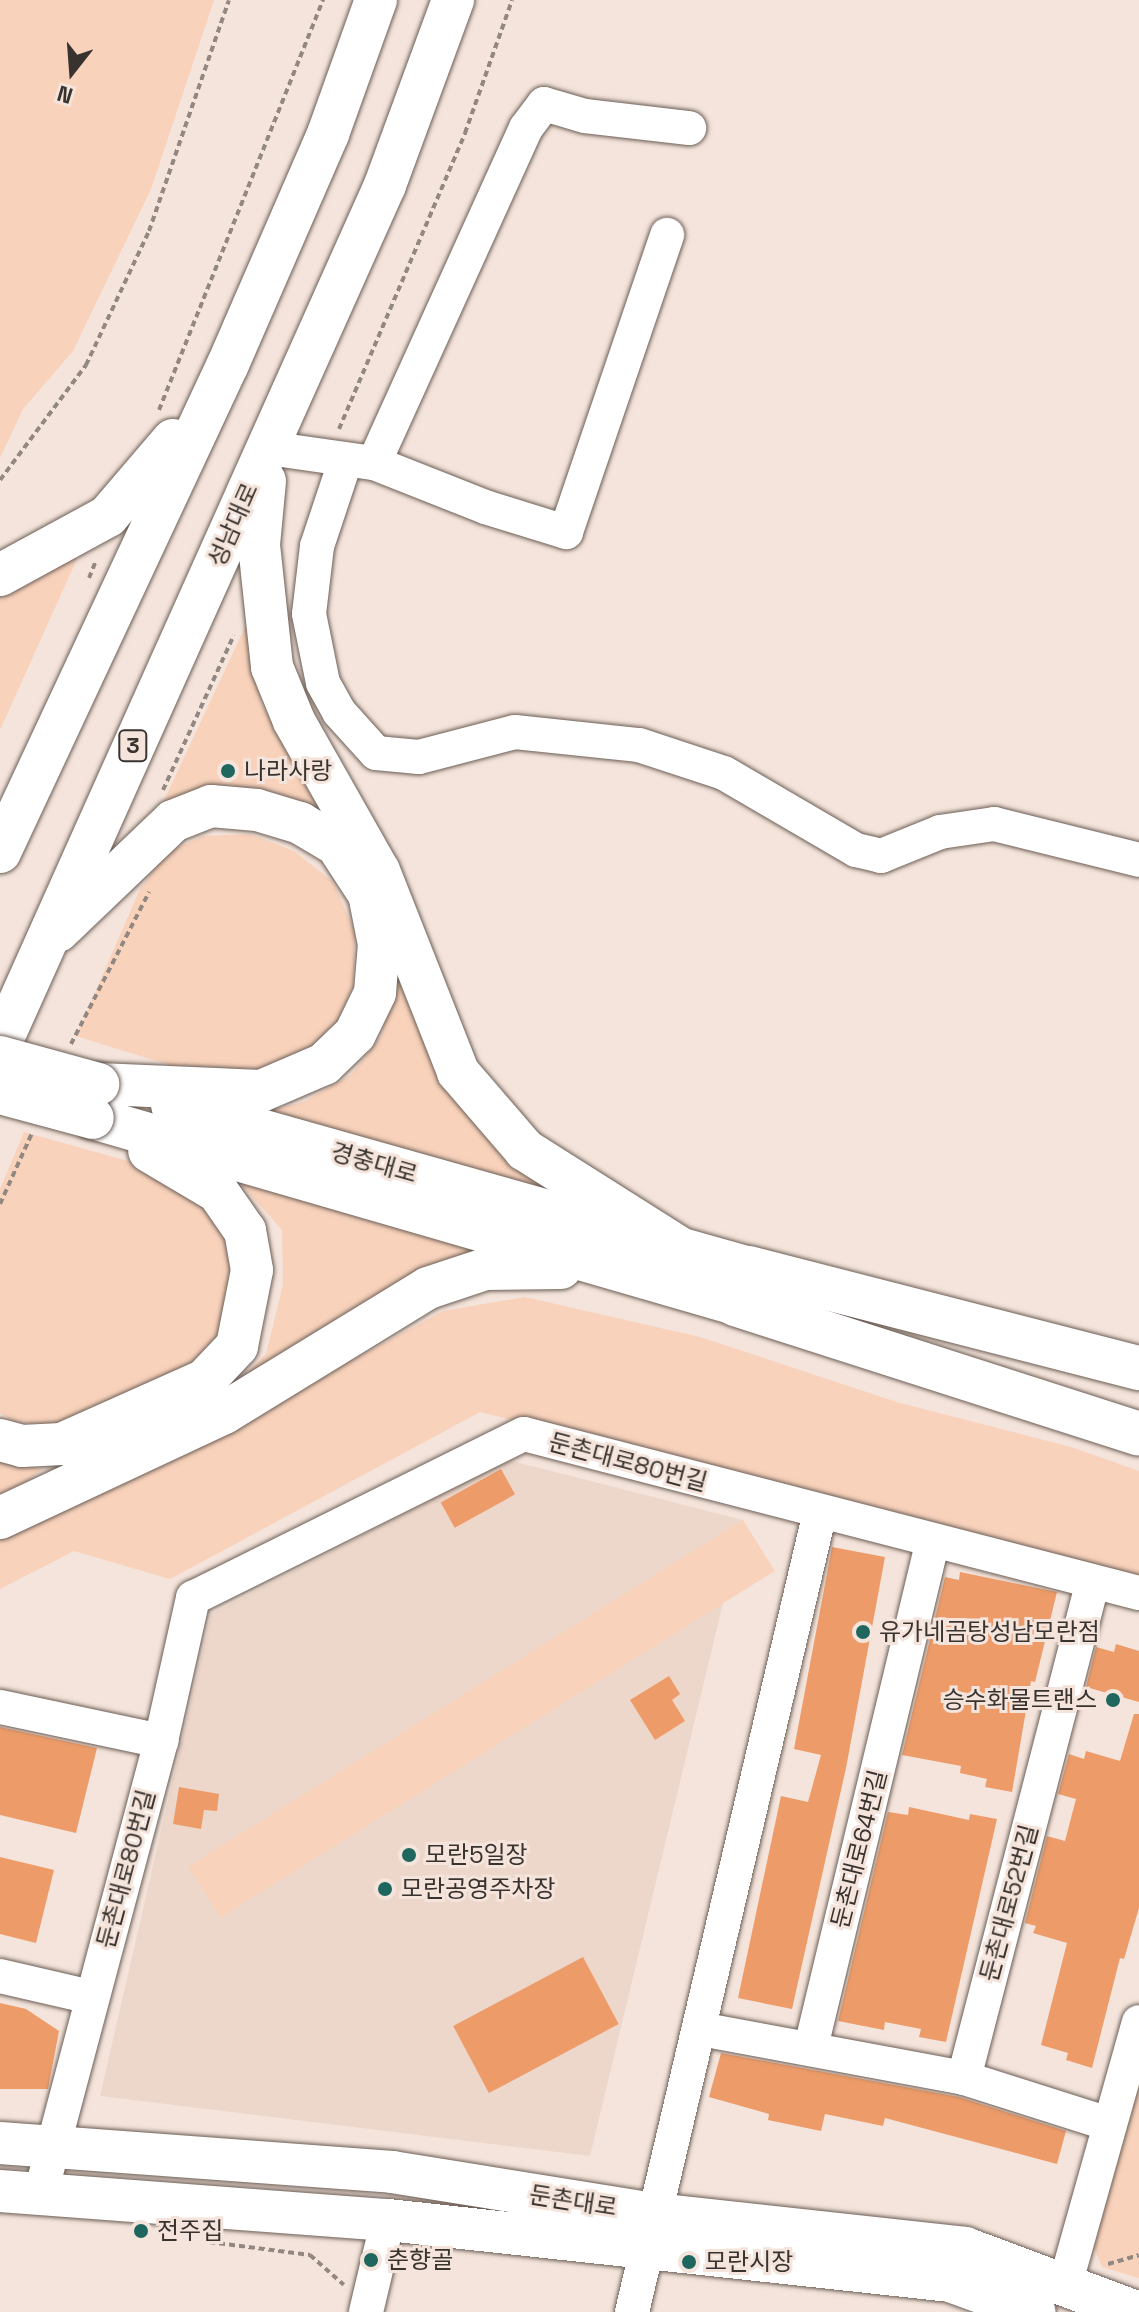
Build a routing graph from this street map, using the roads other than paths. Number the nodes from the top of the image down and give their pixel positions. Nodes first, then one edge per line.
1 (376, 0) edge
2 (453, 0) edge
3 (689, 128) dead end
4 (667, 235) dead end
5 (228, 364) junction
6 (268, 448) junction
7 (349, 460) junction
8 (0, 575) edge
9 (0, 852) edge
10 (1139, 860) edge
11 (40, 949) junction
12 (0, 1045) edge
13 (0, 1057) edge
14 (0, 1093) edge
15 (95, 1101) junction
16 (685, 1251) junction
17 (604, 1268) junction
18 (742, 1286) junction
19 (939, 1320) junction
20 (1139, 1349) edge
21 (907, 1356) junction
22 (1139, 1368) edge
23 (1139, 1414) edge
24 (1139, 1434) edge
25 (0, 1440) edge
26 (820, 1512) junction
27 (0, 1518) edge
28 (933, 1540) junction
29 (1093, 1581) junction
30 (1139, 1593) edge
31 (0, 1707) edge
32 (161, 1741) junction
33 (0, 1976) edge
34 (91, 1997) junction
35 (1139, 2022) edge
36 (700, 2029) junction
37 (811, 2047) junction
38 (964, 2078) junction
39 (1109, 2124) junction
40 (0, 2143) edge
41 (52, 2150) junction
42 (20, 2193) edge
43 (388, 2220) junction
44 (651, 2232) junction
45 (1050, 2299) edge
46 (367, 2308) edge
47 (632, 2312) edge
48 (1136, 2312) edge

1 - 5 main road
2 - 6 main road, 성남대로 / 3
3 - 7 street
4 - 7 street
5 - 8 main road
5 - 9 main road
6 - 7 street
6 - 11 main road, 성남대로 / 3
6 - 16 main road
7 - 10 street
11 - 12 main road, 성남대로 / 3
11 - 15 main road
13 - 15 main road, 경충대로, bridge
14 - 15 main road, 경충대로, bridge
15 - 16 main road, 경충대로
15 - 17 main road, 경충대로
15 - 25 main road
16 - 18 main road, 경충대로
17 - 18 main road, 경충대로
17 - 27 main road
18 - 19 highway
18 - 21 highway
19 - 20 highway
19 - 22 highway
21 - 23 highway
21 - 24 highway
26 - 28 street, 둔촌대로80번길
26 - 32 street, 둔촌대로80번길
26 - 36 street
28 - 29 street, 둔촌대로80번길
28 - 37 street, 둔촌대로64번길
29 - 30 street, 둔촌대로80번길
29 - 38 street, 둔촌대로52번길
31 - 32 street
32 - 34 street, 둔촌대로80번길
33 - 34 street
34 - 41 street, 둔촌대로80번길
35 - 39 street
36 - 37 street
36 - 44 street
37 - 38 street
38 - 39 street
39 - 45 street
40 - 41 main road, 둔촌대로
41 - 42 street, 둔촌대로80번길
41 - 44 main road, 둔촌대로
42 - 43 main road, 둔촌대로
43 - 44 main road, 둔촌대로
43 - 46 street
44 - 45 main road, 둔촌대로
44 - 47 street
45 - 48 main road, 둔촌대로

